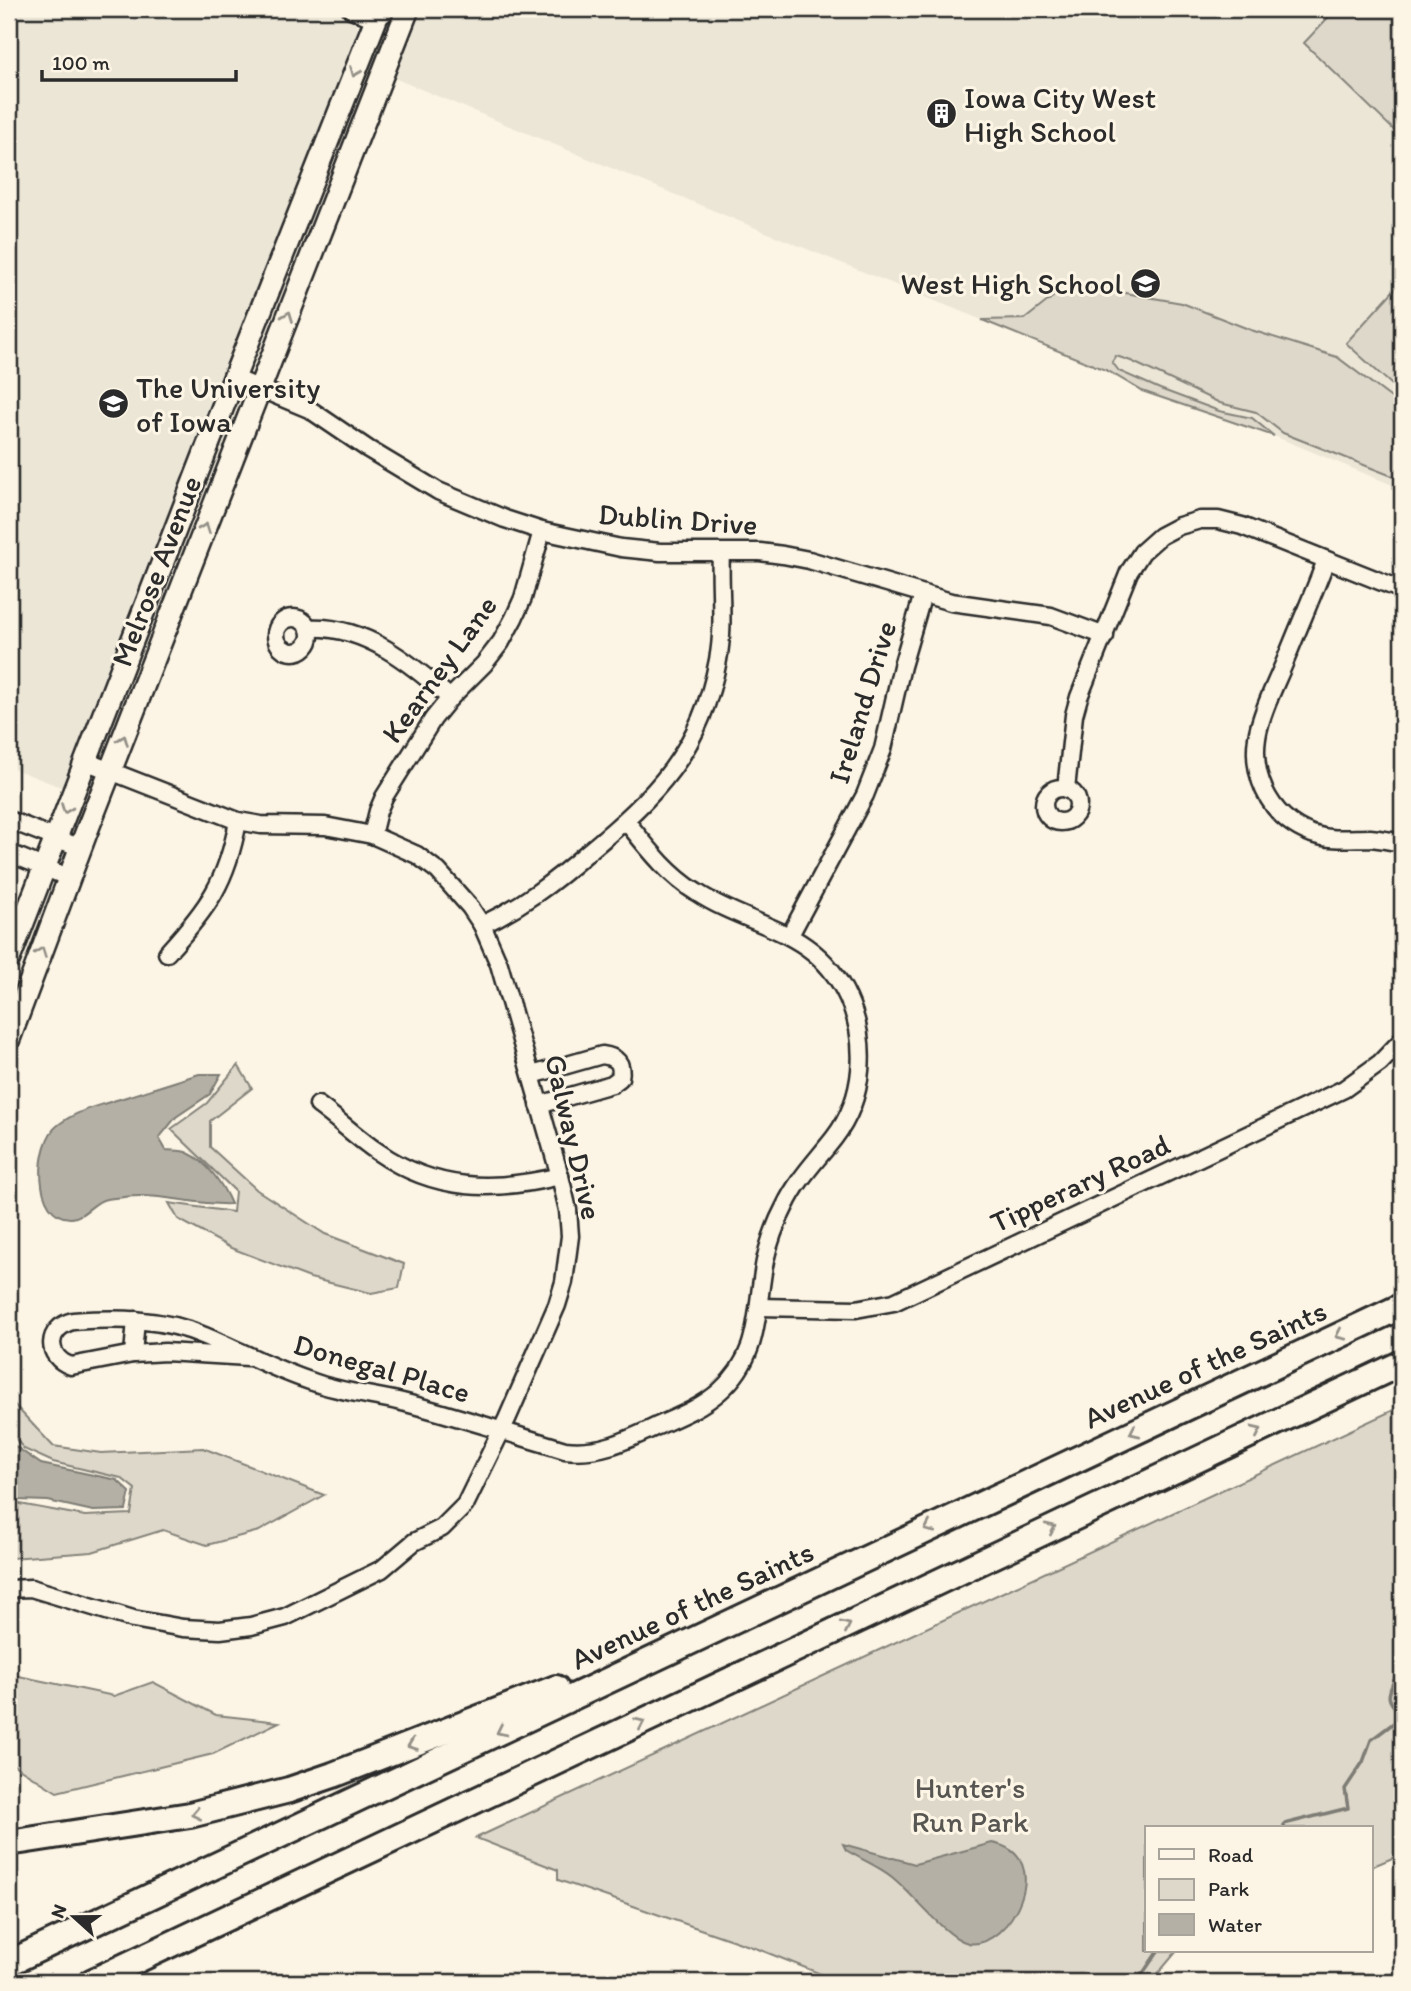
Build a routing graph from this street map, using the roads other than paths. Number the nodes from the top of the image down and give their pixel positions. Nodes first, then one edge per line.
1 (351, 9) edge
2 (408, 9) edge
3 (381, 12) edge
4 (234, 378) junction
5 (259, 388) junction
6 (542, 531) junction
7 (720, 553) junction
8 (1325, 559) junction
9 (1402, 590) edge
10 (923, 594) junction
11 (309, 628) dead end
12 (1105, 636) junction
13 (450, 698) junction
14 (85, 761) junction
15 (110, 771) junction
16 (1066, 789) dead end
17 (9, 820) edge
18 (239, 821) junction
19 (626, 821) junction
20 (372, 835) junction
21 (54, 838) junction
22 (1402, 843) edge
23 (81, 848) junction
24 (9, 853) edge
25 (43, 867) junction
26 (70, 878) junction
27 (482, 925) junction
28 (790, 935) junction
29 (167, 953) dead end
30 (9, 959) edge
31 (9, 1039) edge
32 (1402, 1040) edge
33 (532, 1075) junction
34 (318, 1105) dead end
35 (540, 1105) junction
36 (561, 1176) junction
37 (1402, 1306) edge
38 (759, 1307) junction
39 (136, 1320) junction
40 (133, 1354) junction
41 (248, 1357) junction
42 (1402, 1363) edge
43 (501, 1430) junction
44 (9, 1589) edge
45 (727, 1623) junction
46 (598, 1742) junction
47 (9, 1843) edge
48 (9, 1963) edge
49 (91, 1982) edge
50 (132, 1982) edge

1 - 3 street
5 -> 2 main road, Melrose Avenue
3 -> 4 main road, Melrose Avenue
4 - 5 street, Dublin Drive
4 - 14 main road, Melrose Avenue
5 - 6 street, Dublin Drive
15 -> 5 main road, Melrose Avenue
6 - 7 street, Dublin Drive
6 - 13 street, Kearney Lane
7 - 10 street, Dublin Drive
7 - 19 street
8 - 9 street
8 - 12 street
8 - 22 street
10 - 12 street, Dublin Drive
10 - 28 street, Ireland Drive
11 - 13 street
12 - 16 street
13 - 20 street, Kearney Lane
14 - 15 street, Galway Drive
14 -> 21 main road, Melrose Avenue
15 - 18 street, Galway Drive
15 - 23 main road, Melrose Avenue
17 - 21 street
18 - 20 street, Galway Drive
18 - 29 street
19 - 27 street
19 - 28 street, Donegal Place
20 - 27 street, Galway Drive
21 - 23 street
21 - 25 main road, Melrose Avenue
23 - 26 main road, Melrose Avenue
24 - 25 street
25 - 26 street
25 - 30 main road, Melrose Avenue
31 -> 26 main road, Melrose Avenue
27 - 33 street, Galway Drive
28 - 38 street, Donegal Place
32 - 38 street, Tipperary Road
33 - 35 street, Galway Drive
33 - 35 street
34 - 36 street
35 - 36 street, Galway Drive
36 - 43 street, Galway Drive
37 -> 45 highway, Avenue of the Saints
38 - 43 street, Donegal Place
39 - 40 street
39 - 40 street, Donegal Place
39 - 41 street, Donegal Place
40 - 41 street, Donegal Place
41 - 43 street, Donegal Place
46 -> 42 highway
43 - 44 street, Galway Drive
45 -> 47 highway
45 -> 48 highway, Avenue of the Saints
46 - 49 highway
46 - 50 highway

